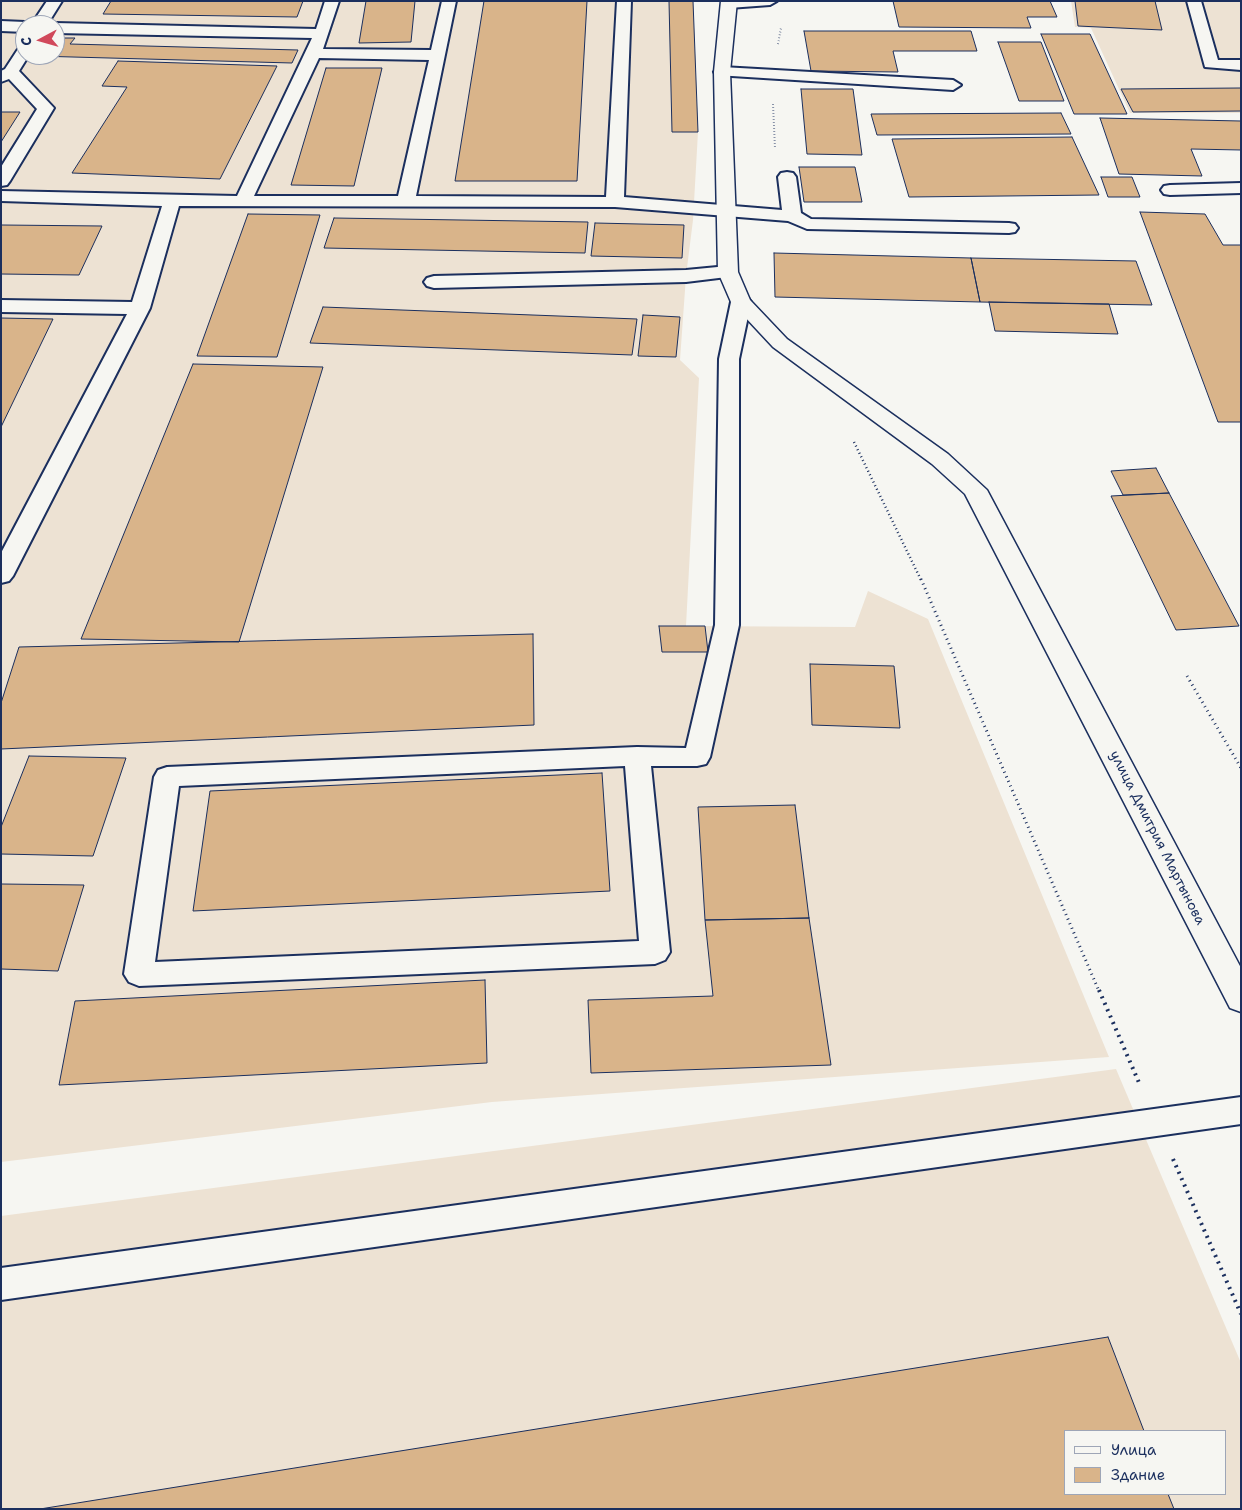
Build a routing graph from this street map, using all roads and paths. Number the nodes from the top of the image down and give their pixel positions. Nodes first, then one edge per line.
1 (55, 1) edge
2 (332, 1) edge
3 (449, 1) edge
4 (624, 1) edge
5 (770, 1) edge
6 (1194, 1) edge
7 (729, 2) edge
8 (46, 15) edge
9 (783, 20) dead end
10 (1, 26) edge
11 (15, 27) edge
12 (65, 28) edge
13 (322, 34) junction
14 (312, 54) junction
15 (437, 54) junction
16 (15, 62) edge
17 (1241, 65) edge
18 (722, 72) junction
19 (6, 74) edge
20 (772, 76) junction
21 (953, 85) dead end
22 (787, 177) dead end
23 (1, 181) edge
24 (1241, 188) edge
25 (1170, 190) dead end
26 (1, 196) edge
27 (244, 199) junction
28 (406, 200) junction
29 (172, 201) junction
30 (615, 202) junction
31 (726, 211) junction
32 (785, 216) junction
33 (1009, 228) dead end
34 (728, 272) junction
35 (434, 282) dead end
36 (741, 302) junction
37 (1, 306) edge
38 (140, 308) junction
39 (870, 410) junction
40 (1, 576) edge
41 (1187, 676) dead end
42 (637, 756) junction
43 (1241, 768) edge
44 (1241, 999) edge
45 (1241, 1110) edge
46 (1157, 1123) junction
47 (1, 1284) edge
48 (1241, 1314) edge

1 - 8 lane
2 - 13 lane
3 - 15 lane
4 - 30 lane
5 - 7 lane
6 - 17 lane
7 - 18 street
9 - 20 path
10 - 11 lane
12 - 13 lane
13 - 14 lane
14 - 15 lane
14 - 27 lane
15 - 28 lane
16 - 19 lane
18 - 20 lane
18 - 31 street
19 - 23 lane
20 - 21 lane
20 - 32 path
22 - 32 lane
24 - 25 lane
26 - 29 lane
27 - 28 lane
27 - 29 lane
28 - 30 lane
29 - 38 lane
30 - 31 lane
31 - 32 lane
31 - 34 street
32 - 33 lane
34 - 35 lane
34 - 36 street, улица Дмитрия Мартынова
36 - 39 street, улица Дмитрия Мартынова
36 - 42 lane
37 - 38 lane
38 - 40 lane
39 - 44 street, улица Дмитрия Мартынова
39 - 46 path
41 - 43 path
42 - 42 lane
45 - 46 lane
46 - 47 lane
46 - 48 path

